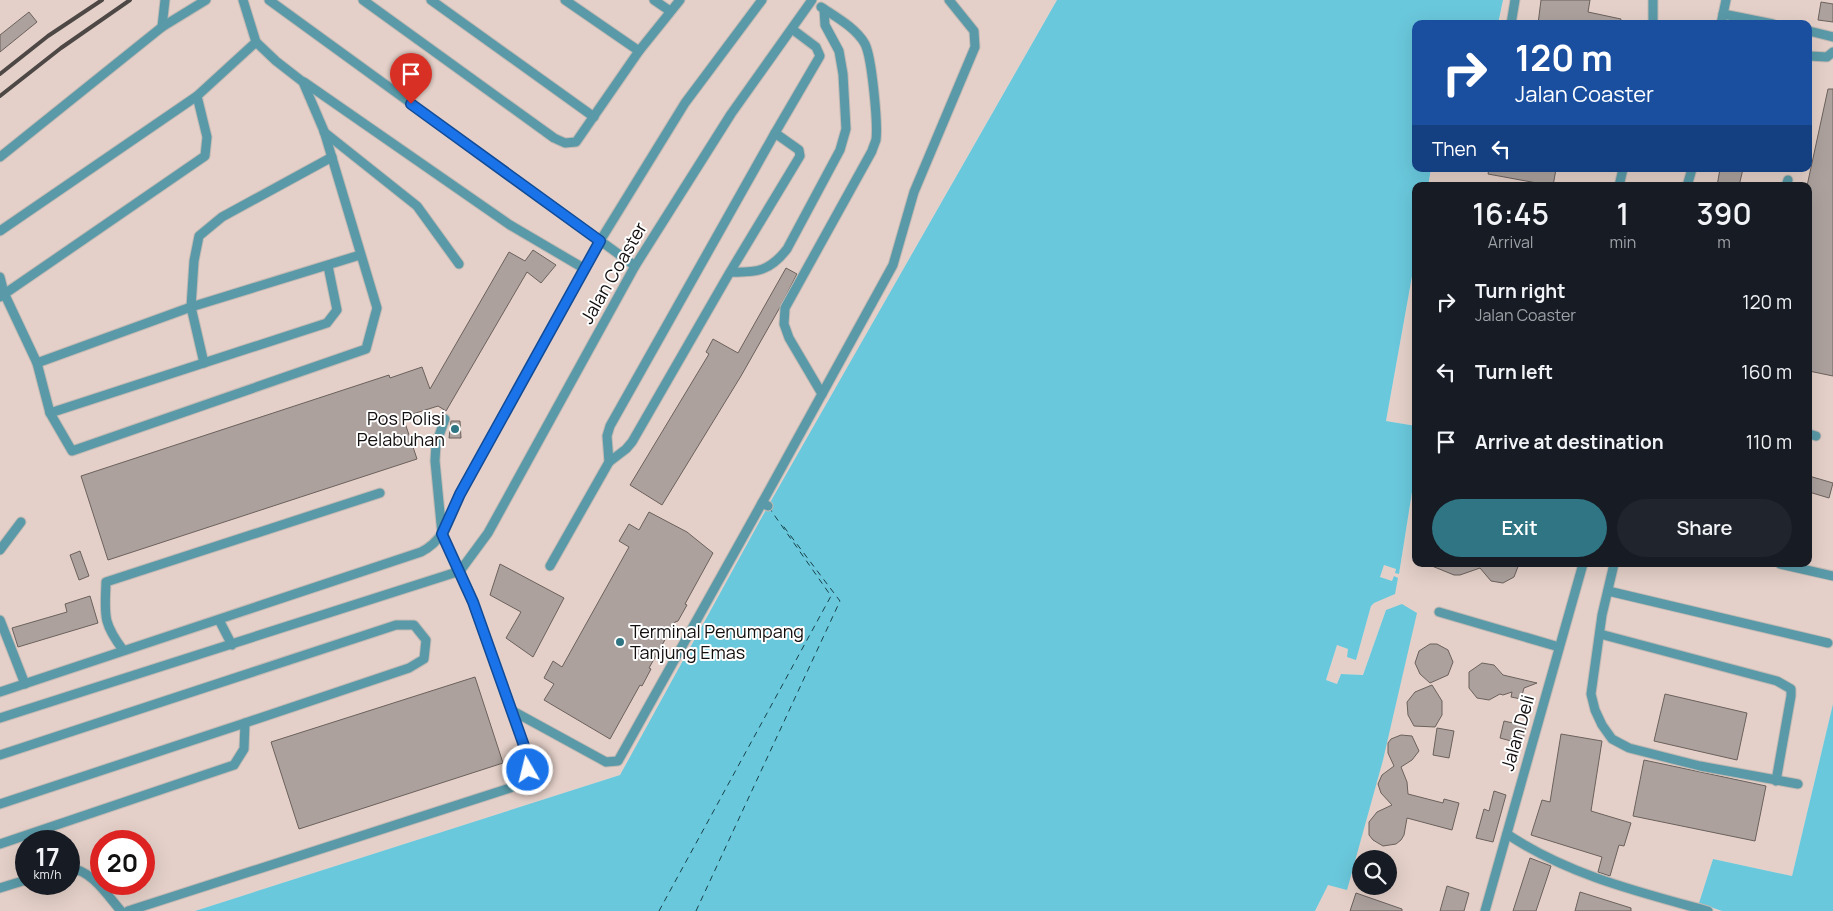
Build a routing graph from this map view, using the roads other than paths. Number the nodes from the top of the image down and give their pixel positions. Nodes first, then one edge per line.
1 (165, 0) edge
2 (206, 0) edge
3 (243, 0) edge
4 (268, 0) edge
5 (363, 0) edge
6 (431, 0) edge
7 (565, 0) edge
8 (654, 0) edge
9 (680, 0) edge
10 (762, 0) edge
11 (812, 0) edge
12 (949, 0) edge
13 (1516, 0) edge
14 (1653, 0) edge
15 (1726, 0) edge
16 (824, 9) junction
17 (670, 11) junction
18 (1722, 19) edge
19 (1512, 20) edge
20 (1653, 20) edge
21 (162, 27) junction
22 (792, 29) junction
23 (1812, 32) edge
24 (1833, 37) edge
25 (256, 42) junction
26 (639, 51) junction
27 (1833, 52) edge
28 (1812, 56) edge
29 (303, 82) junction
30 (197, 96) junction
31 (594, 117) junction
32 (324, 131) junction
33 (775, 133) junction
34 (0, 157) edge
35 (332, 157) junction
36 (0, 230) edge
37 (600, 241) junction
38 (360, 255) junction
39 (459, 264) dead end
40 (328, 266) junction
41 (635, 266) junction
42 (585, 269) junction
43 (730, 272) junction
44 (0, 277) edge
45 (2, 295) edge
46 (191, 307) junction
47 (37, 363) junction
48 (204, 363) junction
49 (822, 394) junction
50 (50, 413) junction
51 (445, 419) dead end
52 (609, 462) junction
53 (380, 493) dead end
54 (21, 522) dead end
55 (442, 534) junction
56 (0, 550) edge
57 (550, 566) dead end
58 (1582, 567) edge
59 (1613, 567) edge
60 (1793, 567) edge
61 (460, 571) junction
62 (1833, 576) edge
63 (1608, 590) junction
64 (1438, 612) dead end
65 (0, 620) edge
66 (219, 620) junction
67 (1600, 634) junction
68 (1828, 643) dead end
69 (232, 645) junction
70 (1559, 647) junction
71 (124, 650) junction
72 (25, 684) junction
73 (0, 692) edge
74 (511, 710) junction
75 (0, 718) edge
76 (245, 723) junction
77 (0, 755) edge
78 (1776, 781) junction
79 (1798, 784) dead end
80 (0, 804) edge
81 (1507, 834) junction
82 (0, 844) edge
83 (80, 871) edge
84 (15, 883) edge
85 (0, 888) edge
86 (121, 911) edge
87 (128, 911) edge
88 (1485, 911) edge
89 (1708, 911) edge

1 - 21 lane
2 - 21 lane
3 - 25 lane
4 - 37 lane
5 - 31 lane
6 - 31 lane
7 - 26 lane
8 - 17 lane
9 - 17 lane
10 - 37 lane, Jalan Coaster
11 - 16 lane
11 - 22 lane, Jalan Coaster
12 - 49 lane
13 - 19 lane
14 - 20 lane
15 - 18 lane
16 - 43 lane
16 - 49 lane
17 - 26 lane
21 - 34 lane
22 - 33 lane
22 - 41 lane, Jalan Coaster
23 - 24 lane
25 - 29 lane
25 - 30 lane
26 - 31 lane
27 - 28 lane
29 - 32 lane
29 - 42 lane
30 - 36 lane
30 - 45 lane
32 - 35 lane
32 - 39 lane
33 - 43 lane
33 - 52 lane
35 - 38 lane
35 - 46 lane
37 - 41 lane
37 - 42 lane, Jalan Coaster
38 - 40 lane
38 - 50 lane
40 - 46 lane
40 - 48 lane
41 - 61 lane, Jalan Coaster
42 - 55 lane, Jalan Coaster
43 - 52 lane
44 - 45 lane
45 - 47 lane
46 - 47 lane
46 - 48 lane
47 - 50 lane
48 - 50 lane
49 - 74 lane
51 - 55 lane
52 - 57 lane
53 - 71 lane
54 - 56 lane
55 - 61 lane
55 - 66 lane
58 - 70 lane, Jalan Deli
59 - 63 lane
60 - 62 lane
61 - 69 lane
61 - 74 lane
63 - 67 lane
63 - 68 lane
64 - 70 lane
65 - 72 lane
66 - 69 lane
66 - 71 lane
67 - 78 lane
67 - 78 lane
69 - 75 lane
70 - 81 lane, Jalan Deli
71 - 72 lane
72 - 73 lane
74 - 87 lane
76 - 77 lane
76 - 80 lane
76 - 82 lane
78 - 79 lane
81 - 88 lane, Jalan Deli
81 - 89 lane
83 - 86 lane
84 - 85 lane

